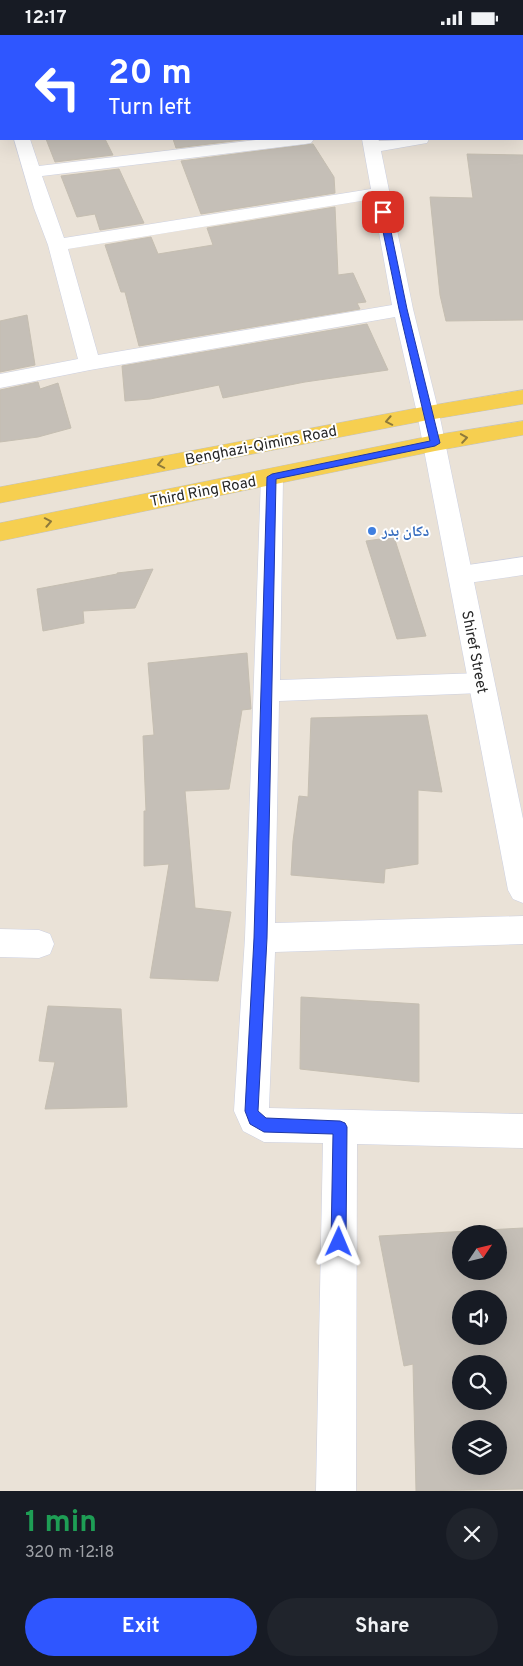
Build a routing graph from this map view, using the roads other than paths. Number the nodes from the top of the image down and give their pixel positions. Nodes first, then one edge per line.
1 (22, 140) edge
2 (297, 140) edge
3 (408, 140) edge
4 (371, 143) edge
5 (32, 172) junction
6 (379, 193) junction
7 (57, 245) junction
8 (403, 309) junction
9 (90, 363) junction
10 (0, 381) edge
11 (523, 397) edge
12 (428, 413) junction
13 (523, 428) edge
14 (435, 443) junction
15 (272, 477) junction
16 (0, 495) edge
17 (0, 532) edge
18 (523, 566) edge
19 (461, 575) junction
20 (481, 683) junction
21 (268, 691) junction
22 (523, 890) edge
23 (523, 930) edge
24 (260, 938) junction
25 (0, 943) edge
26 (38, 944) dead end
27 (340, 1127) junction
28 (523, 1131) edge
29 (336, 1491) edge

1 - 5 street
2 - 5 street
3 - 4 street
4 - 6 street, Shiref Street
5 - 7 street
6 - 7 street
6 - 8 street, Shiref Street
7 - 9 street
8 - 9 street
8 - 12 street, Shiref Street
9 - 10 street
11 - 12 main road, Benghazi-Qimins Road
12 - 14 street, Shiref Street
12 -> 16 main road, Benghazi-Qimins Road
14 -> 13 main road, Third Ring Road
14 - 15 main road, Third Ring Road
14 - 19 street, Shiref Street
17 -> 15 main road, Third Ring Road
15 - 21 street
18 - 19 street
19 - 20 street, Shiref Street
20 - 21 street
20 - 22 street, Shiref Street
21 - 24 street
23 - 24 street
24 - 27 street
25 - 26 street
27 - 28 street
27 - 29 street

